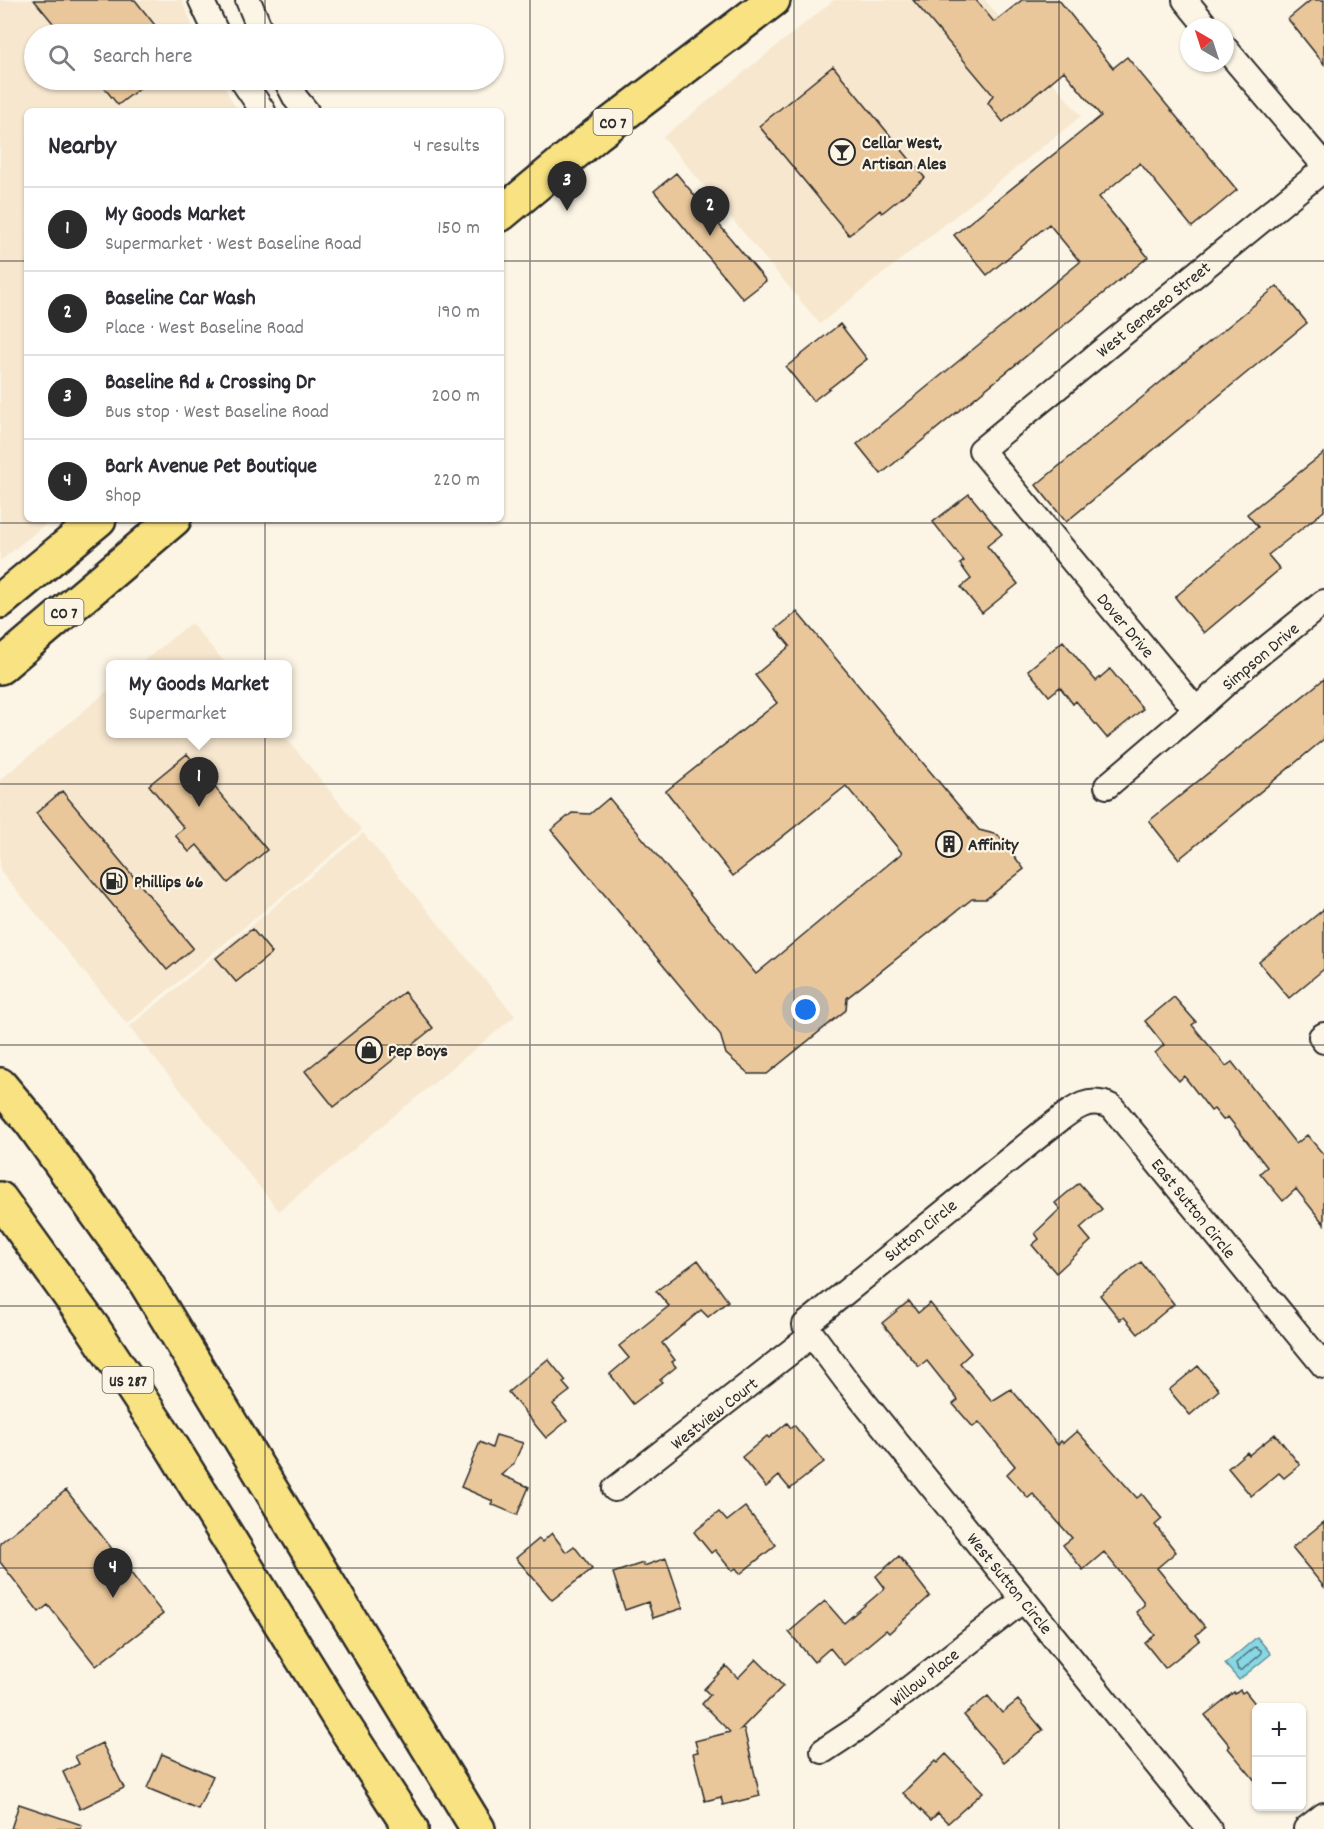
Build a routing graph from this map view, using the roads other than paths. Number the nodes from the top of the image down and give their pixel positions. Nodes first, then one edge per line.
1 (201, 0) edge
2 (248, 0) edge
3 (773, 0) edge
4 (1185, 0) edge
5 (1200, 18) edge
6 (213, 24) edge
7 (258, 24) edge
8 (1234, 59) edge
9 (249, 90) edge
10 (291, 90) edge
11 (261, 108) edge
12 (304, 108) edge
13 (1324, 167) edge
14 (504, 212) edge
15 (981, 450) joint
16 (95, 522) edge
17 (170, 522) edge
18 (0, 601) edge
19 (1324, 602) edge
20 (0, 667) edge
21 (1197, 710) junction
22 (1107, 786) dead end
23 (1324, 1035) edge
24 (1324, 1041) edge
25 (0, 1085) edge
26 (1047, 1129) joint
27 (0, 1199) edge
28 (812, 1335) junction
29 (1324, 1366) edge
30 (615, 1489) dead end
31 (1023, 1600) junction
32 (823, 1751) dead end
33 (1324, 1815) edge
34 (411, 1829) edge
35 (478, 1829) edge
36 (1209, 1829) edge
37 (1306, 1829) edge

1 - 6 street
2 - 7 street
3 - 14 main road, CO 7
4 - 5 street
8 - 13 street
9 - 11 street
10 - 12 street
13 - 15 street, West Geneseo Street
15 - 21 street, Dover Drive
16 - 18 main road, CO 7
17 - 20 main road, CO 7
19 - 21 street, Simpson Drive
21 - 22 street
23 - 24 street
25 - 35 main road
26 - 28 street, Sutton Circle
26 - 29 street, East Sutton Circle
27 - 34 main road, US 287
28 - 30 street, Westview Court
28 - 31 street, West Sutton Circle
31 - 32 street, Willow Place
31 - 36 street, West Sutton Circle
33 - 37 street

